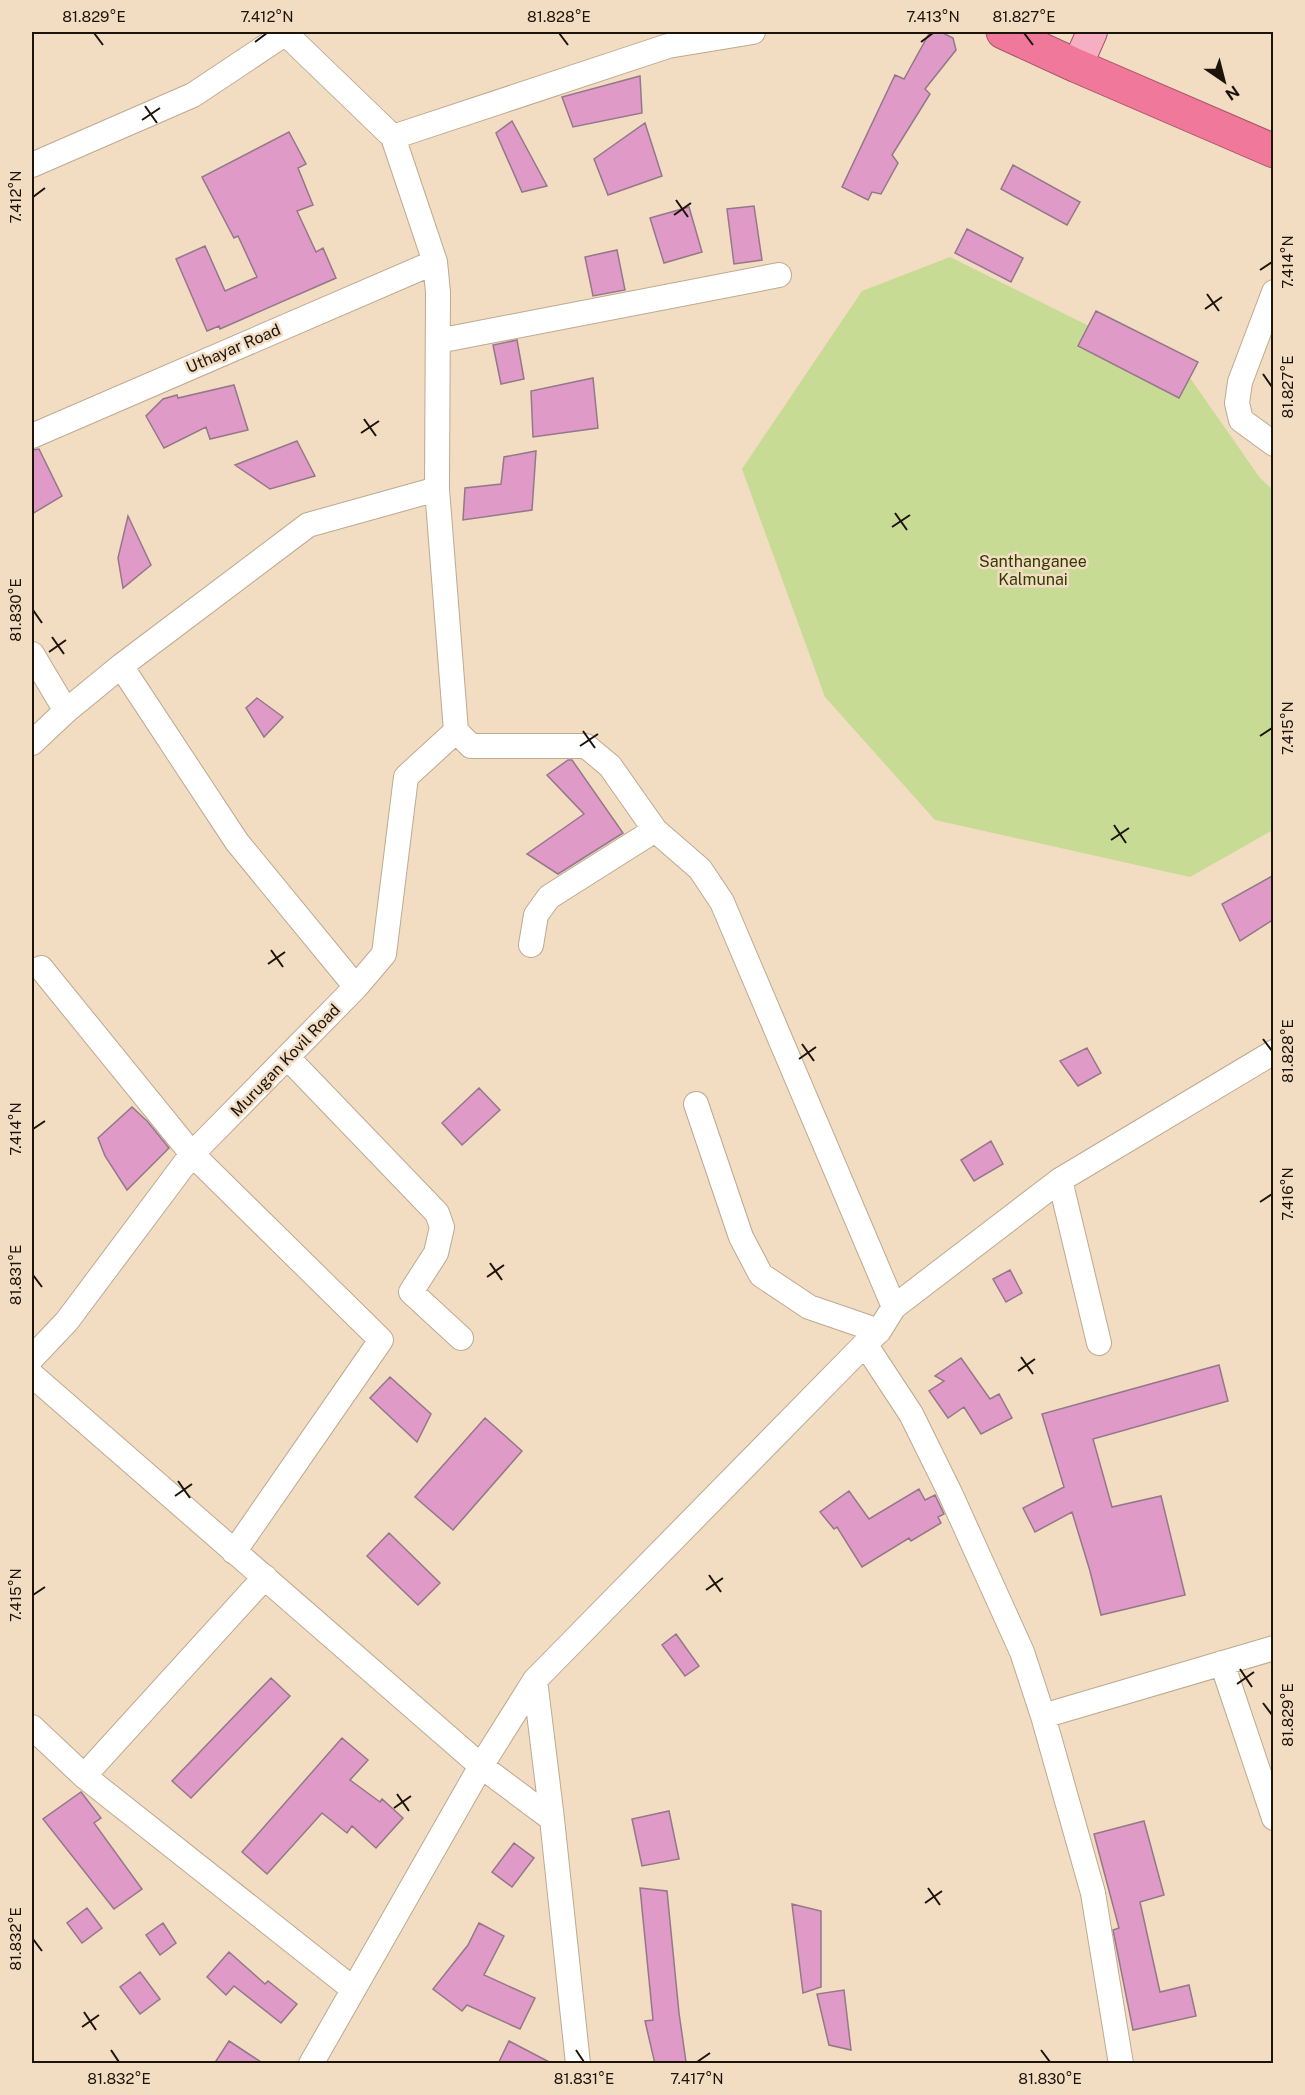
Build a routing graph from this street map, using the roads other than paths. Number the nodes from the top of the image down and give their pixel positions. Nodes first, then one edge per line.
1 (285, 32) edge
2 (753, 32) edge
3 (1003, 32) edge
4 (1092, 32) edge
5 (1077, 66) junction
6 (393, 137) junction
7 (1274, 151) edge
8 (32, 165) edge
9 (435, 262) junction
10 (779, 275) dead end
11 (1274, 292) edge
12 (438, 341) junction
13 (32, 435) edge
14 (1274, 444) edge
15 (437, 489) junction
16 (32, 654) edge
17 (121, 666) junction
18 (66, 711) junction
19 (456, 731) junction
20 (32, 743) edge
21 (654, 830) junction
22 (531, 945) dead end
23 (35, 967) edge
24 (356, 987) junction
25 (1274, 1052) edge
26 (287, 1057) junction
27 (696, 1104) dead end
28 (192, 1154) junction
29 (1060, 1180) junction
30 (894, 1307) junction
31 (872, 1337) junction
32 (461, 1338) dead end
33 (1099, 1343) dead end
34 (32, 1358) edge
35 (32, 1375) edge
36 (234, 1552) junction
37 (265, 1577) junction
38 (1274, 1648) edge
39 (1221, 1663) junction
40 (535, 1680) junction
41 (1043, 1716) junction
42 (32, 1727) edge
43 (482, 1766) junction
44 (84, 1776) junction
45 (1274, 1818) edge
46 (552, 1819) junction
47 (353, 1989) junction
48 (311, 2064) edge
49 (578, 2064) edge
50 (1121, 2064) edge

1 - 6 street
1 - 8 street
2 - 6 street
3 - 5 highway
4 - 5 main road
5 - 7 highway
6 - 9 street
9 - 12 street
9 - 13 street, Uthayar Road
10 - 12 street
11 - 14 street
12 - 15 street
15 - 17 street
15 - 19 street
16 - 18 street
17 - 18 street
17 - 24 street
18 - 20 street
19 - 21 street
19 - 24 street, Murugan Kovil Road
21 - 22 street
21 - 30 street
23 - 28 street
24 - 26 street, Murugan Kovil Road
25 - 29 street
26 - 28 street, Murugan Kovil Road
26 - 32 street
27 - 31 street
28 - 34 street, Murugan Kovil Road
28 - 36 street
29 - 30 street
29 - 33 street
30 - 31 street
31 - 40 street
31 - 41 street
35 - 36 street
36 - 37 street
37 - 43 street
37 - 44 street
38 - 39 street
39 - 41 street
39 - 45 street
40 - 43 street
40 - 46 street
41 - 50 street
42 - 44 street
43 - 46 street
43 - 47 street
44 - 47 street
46 - 49 street
47 - 48 street

